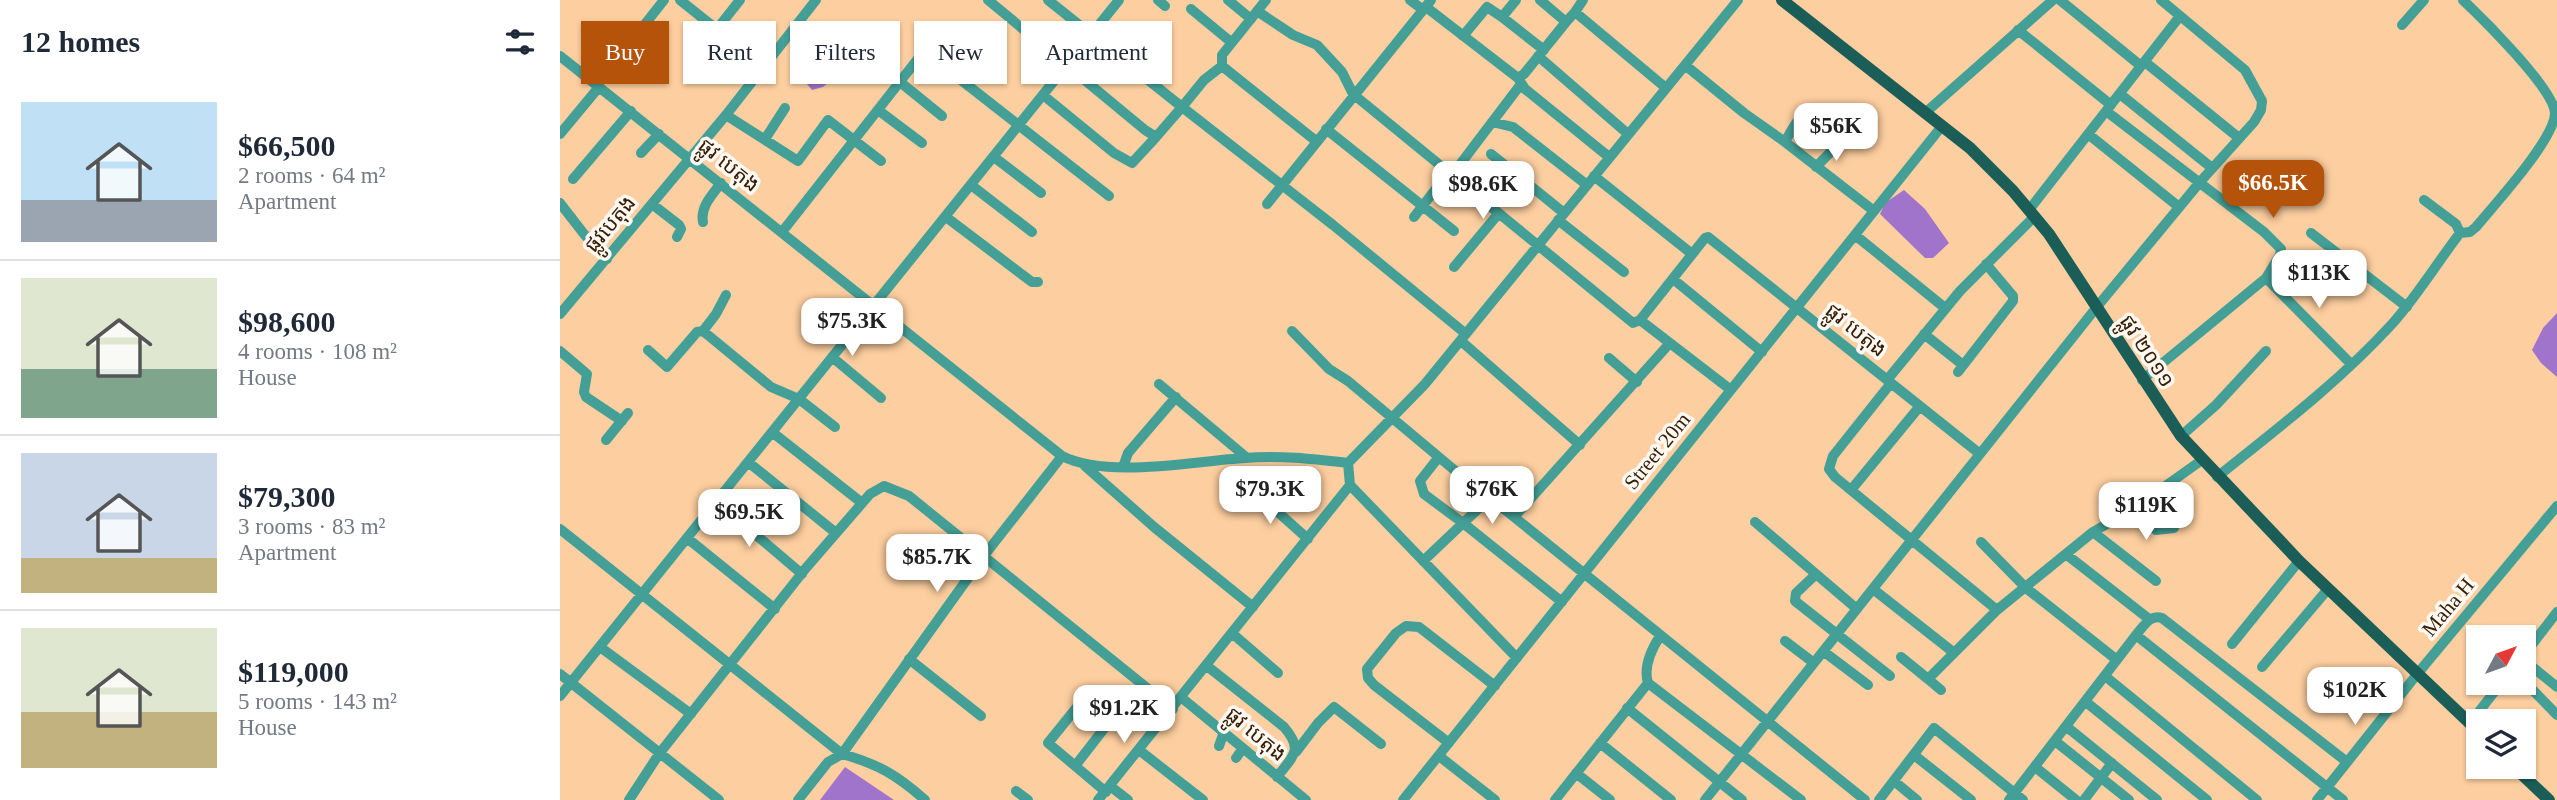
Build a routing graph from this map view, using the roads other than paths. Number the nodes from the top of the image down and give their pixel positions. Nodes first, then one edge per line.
1 (664, 0) edge
2 (680, 0) edge
3 (740, 0) edge
4 (816, 0) edge
5 (988, 0) edge
6 (1048, 0) edge
7 (1228, 0) edge
8 (1266, 0) edge
9 (1410, 0) edge
10 (1516, 0) edge
11 (1539, 0) edge
12 (1583, 0) edge
13 (1738, 0) edge
14 (1782, 0) edge
15 (2053, 0) edge
16 (2060, 0) edge
17 (2161, 0) edge
18 (2424, 0) edge
19 (2463, 0) edge
20 (1118, 1) edge
21 (1426, 5) edge
22 (1191, 9) dead end
23 (1575, 12) junction
24 (1254, 15) junction
25 (2180, 16) junction
26 (1502, 17) junction
27 (707, 21) edge
28 (723, 21) edge
29 (1073, 21) edge
30 (1103, 21) edge
31 (1566, 22) junction
32 (2402, 24) dead end
33 (1021, 27) edge
34 (2018, 30) junction
35 (1463, 36) junction
36 (1231, 42) junction
37 (776, 52) edge
38 (1541, 53) junction
39 (562, 61) edge
40 (2143, 64) junction
41 (1685, 65) junction
42 (1222, 66) junction
43 (1519, 81) junction
44 (900, 82) joint
45 (751, 84) edge
46 (898, 84) edge
47 (1052, 84) edge
48 (1090, 84) edge
49 (1153, 84) edge
50 (598, 86) junction
51 (1666, 88) junction
52 (1353, 94) junction
53 (2120, 94) junction
54 (1043, 95) junction
55 (1182, 107) junction
56 (785, 108) dead end
57 (2109, 108) junction
58 (1816, 109) dead end
59 (878, 110) junction
60 (631, 111) junction
61 (1925, 113) junction
62 (726, 115) junction
63 (942, 116) dead end
64 (1492, 122) junction
65 (1019, 125) junction
66 (1942, 126) junction
67 (1326, 129) junction
68 (1852, 130) dead end
69 (560, 134) edge
70 (659, 134) junction
71 (1628, 134) junction
72 (2088, 134) junction
73 (1156, 137) junction
74 (2239, 138) junction
75 (765, 139) junction
76 (854, 140) junction
77 (1316, 141) junction
78 (1784, 142) junction
79 (922, 143) dead end
80 (641, 153) dead end
81 (1491, 154) dead end
82 (993, 157) junction
83 (1609, 157) junction
84 (690, 159) junction
85 (881, 162) dead end
86 (1816, 167) junction
87 (2212, 168) junction
88 (1450, 174) junction
89 (573, 178) dead end
90 (1590, 180) junction
91 (2200, 182) junction
92 (721, 183) junction
93 (971, 185) junction
94 (1282, 186) junction
95 (1041, 194) dead end
96 (1108, 196) dead end
97 (2424, 200) dead end
98 (560, 203) edge
99 (652, 204) junction
100 (1267, 204) dead end
101 (1423, 205) junction
102 (2179, 207) junction
103 (1874, 211) junction
104 (1499, 213) junction
105 (2032, 213) junction
106 (946, 217) junction
107 (1414, 217) dead end
108 (1561, 217) junction
109 (703, 222) dead end
110 (1454, 231) dead end
111 (782, 232) junction
112 (1032, 232) dead end
113 (2311, 233) dead end
114 (2460, 233) junction
115 (1855, 234) junction
116 (677, 237) dead end
117 (1538, 246) junction
118 (1692, 254) junction
119 (607, 259) junction
120 (1986, 264) junction
121 (1454, 267) dead end
122 (1624, 272) dead end
123 (2266, 278) junction
124 (1673, 279) junction
125 (1038, 282) dead end
126 (726, 295) dead end
127 (874, 305) junction
128 (2407, 307) junction
129 (1797, 308) junction
130 (1945, 308) junction
131 (2096, 308) junction
132 (560, 314) edge
133 (1640, 320) junction
134 (703, 331) junction
135 (1292, 331) dead end
136 (1924, 334) junction
137 (1464, 337) junction
138 (1669, 344) junction
139 (648, 350) dead end
140 (560, 351) edge
141 (2266, 351) dead end
142 (1762, 352) junction
143 (832, 357) junction
144 (1609, 358) dead end
145 (2351, 364) junction
146 (2142, 380) junction
147 (1889, 381) junction
148 (1637, 382) junction
149 (1160, 384) dead end
150 (1731, 390) junction
151 (1176, 397) junction
152 (881, 398) dead end
153 (799, 399) junction
154 (1920, 406) junction
155 (1392, 419) junction
156 (835, 427) dead end
157 (772, 432) junction
158 (2181, 436) junction
159 (606, 440) dead end
160 (1580, 445) junction
161 (1980, 454) junction
162 (1062, 456) junction
163 (1246, 457) junction
164 (1438, 457) junction
165 (2202, 460) junction
166 (748, 462) junction
167 (1348, 463) junction
168 (1084, 465) junction
169 (1123, 467) junction
170 (2217, 477) junction
171 (1350, 485) junction
172 (1253, 490) dead end
173 (1852, 490) junction
174 (1489, 499) junction
175 (716, 501) junction
176 (862, 503) junction
177 (2557, 506) edge
178 (2133, 509) junction
179 (1515, 516) junction
180 (1755, 522) dead end
181 (1464, 523) junction
182 (2174, 528) dead end
183 (560, 529) edge
184 (2094, 532) junction
185 (836, 533) junction
186 (687, 538) junction
187 (1308, 539) junction
188 (1911, 541) junction
189 (1981, 542) dead end
190 (2067, 555) junction
191 (982, 557) junction
192 (1423, 561) junction
193 (2299, 561) junction
194 (802, 574) junction
195 (1816, 574) junction
196 (1583, 575) junction
197 (2156, 581) dead end
198 (2026, 588) junction
199 (1873, 589) junction
200 (2328, 589) junction
201 (641, 595) junction
202 (1562, 602) junction
203 (1253, 607) junction
204 (775, 609) junction
205 (1857, 609) junction
206 (1997, 610) junction
207 (2557, 612) edge
208 (2149, 619) junction
209 (1838, 633) junction
210 (1233, 634) junction
211 (2136, 635) junction
212 (1660, 636) junction
213 (1785, 640) dead end
214 (2536, 641) edge
215 (2232, 644) dead end
216 (600, 647) junction
217 (1823, 651) junction
218 (1953, 652) junction
219 (1902, 657) dead end
220 (1517, 658) junction
221 (909, 660) junction
222 (2117, 660) junction
223 (1814, 663) junction
224 (730, 666) junction
225 (1207, 666) junction
226 (2262, 667) dead end
227 (2536, 669) edge
228 (1278, 673) dead end
229 (2418, 673) junction
230 (560, 674) edge
231 (1890, 676) dead end
232 (2105, 676) junction
233 (1928, 679) junction
234 (571, 682) junction
235 (1648, 683) junction
236 (1868, 685) dead end
237 (1495, 686) junction
238 (2557, 687) edge
239 (1941, 690) dead end
240 (2536, 693) edge
241 (560, 696) edge
242 (1086, 696) dead end
243 (1182, 698) junction
244 (2085, 702) junction
245 (1627, 708) junction
246 (1173, 709) junction
247 (1117, 712) dead end
248 (691, 713) junction
249 (2557, 715) edge
250 (981, 716) dead end
251 (2466, 719) edge
252 (1767, 722) junction
253 (2067, 727) junction
254 (1224, 732) junction
255 (2055, 741) junction
256 (1449, 743) junction
257 (1600, 743) junction
258 (1381, 744) dead end
259 (1219, 746) dead end
260 (1243, 748) junction
261 (1139, 750) junction
262 (1742, 753) junction
263 (659, 754) junction
264 (842, 754) junction
265 (1914, 755) junction
266 (1293, 756) junction
267 (1438, 756) junction
268 (1236, 758) dead end
269 (2347, 762) junction
270 (2112, 763) junction
271 (1075, 766) junction
272 (2035, 767) junction
273 (1576, 773) junction
274 (1277, 777) junction
275 (2102, 777) junction
276 (2527, 779) edge
277 (1894, 781) junction
278 (1719, 782) junction
279 (2327, 786) junction
280 (1016, 791) dead end
281 (1105, 792) edge
282 (1406, 796) edge
283 (2016, 798) edge
284 (629, 800) edge
285 (719, 800) edge
286 (798, 800) edge
287 (925, 800) edge
288 (1028, 800) edge
289 (1128, 800) edge
290 (1203, 800) edge
291 (1306, 800) edge
292 (1418, 800) edge
293 (1495, 800) edge
294 (1555, 800) edge
295 (1610, 800) edge
296 (1671, 800) edge
297 (1705, 800) edge
298 (1742, 800) edge
299 (1801, 800) edge
300 (1865, 800) edge
301 (1879, 800) edge
302 (1917, 800) edge
303 (1971, 800) edge
304 (2076, 800) edge
305 (2084, 800) edge
306 (2129, 800) edge
307 (2157, 800) edge
308 (2207, 800) edge
309 (2258, 800) edge
310 (2317, 800) edge
311 (2343, 800) edge
312 (2549, 800) edge

1 - 50 street
2 - 27 street
3 - 28 street
4 - 37 street, ផ្លូវបេតុង
5 - 33 street
6 - 29 street
7 - 24 street
8 - 24 street
9 - 21 street
10 - 26 street
11 - 31 street
12 - 23 street
13 - 41 street
14 - 61 main road, ផ្លូវ ២០១១
15 - 34 street
16 - 40 street
17 - 25 street
18 - 32 street
19 - 114 street
20 - 30 street
21 - 35 street
21 - 52 street
22 - 36 street
23 - 31 street
23 - 51 street
24 - 36 street
24 - 52 street
25 - 40 street
25 - 74 street
26 - 35 street
26 - 38 street
31 - 38 street
34 - 57 street
34 - 61 street
35 - 43 street
36 - 42 street
38 - 43 street
38 - 71 street
39 - 50 street, ផ្លូវ បេតុង
40 - 53 street
40 - 74 street
41 - 51 street
41 - 78 street
42 - 55 street
42 - 77 street
43 - 64 street
43 - 83 street
44 - 63 street
44 - 65 street
45 - 62 street, ផ្លូវបេតុង
46 - 59 street
47 - 54 street
48 - 73 street
49 - 55 street
50 - 60 street, ផ្លូវ បេតុង
50 - 69 street
51 - 71 street
52 - 67 street
52 - 88 street
53 - 57 street
53 - 87 street
54 - 65 street
54 - 73 street
55 - 73 street
55 - 94 street
56 - 75 street
57 - 72 street
57 - 91 street
58 - 78 street
59 - 76 street
59 - 79 street
60 - 70 street, ផ្លូវ បេតុង
60 - 89 street
61 - 66 main road, ផ្លូវ ២០១១
62 - 75 street
62 - 84 street, ផ្លូវបេតុង
64 - 88 street
64 - 90 street
65 - 82 street
65 - 96 street
66 - 103 street, Street 20m
66 - 105 main road, ផ្លូវ ២០១១
67 - 77 street
67 - 101 street
68 - 86 street
70 - 80 street
70 - 84 street, ផ្លូវ បេតុង
71 - 83 street
72 - 102 street
72 - 105 street
74 - 87 street
75 - 76 street
76 - 85 street
76 - 111 street
77 - 94 street
78 - 86 street
81 - 108 street
82 - 93 street
82 - 95 street
83 - 90 street
84 - 92 street, ផ្លូវ បេតុង
84 - 99 street, ផ្លូវបេតុង
86 - 103 street
87 - 91 street
88 - 101 street
88 - 104 street
90 - 108 street
90 - 118 street
91 - 102 street
91 - 123 street
92 - 109 street
92 - 111 street, ផ្លូវ បេតុង
93 - 106 street
93 - 112 street
94 - 100 street
94 - 137 street
97 - 114 street
98 - 119 street
99 - 116 street
99 - 119 street, ផ្លូវបេតុង
101 - 107 street
101 - 110 street
102 - 131 street
103 - 115 street, Street 20m
104 - 117 street
104 - 121 street
105 - 120 street
105 - 131 main road, ផ្លូវ ២០១១
106 - 125 street
106 - 127 street
108 - 117 street
108 - 122 street
111 - 127 street, ផ្លូវ បេតុង
113 - 128 street
114 - 128 street
115 - 129 street, Street 20m
115 - 130 street
117 - 133 street
117 - 137 street
118 - 124 street
118 - 129 street, ផ្លូវ បេតុង
119 - 132 street, ផ្លូវបេតុង
120 - 130 street
120 - 136 street
123 - 145 street
123 - 146 street
124 - 133 street
124 - 142 street
126 - 134 street
127 - 143 street
127 - 162 street, ផ្លូវ បេតុង
128 - 145 street
129 - 142 street, Street 20m
129 - 147 street, ផ្លូវ បេតុង
130 - 136 street
131 - 146 main road, ផ្លូវ ២០១១
131 - 161 street
133 - 138 street
134 - 139 street
134 - 153 street
135 - 155 street
136 - 147 street
137 - 155 street
137 - 160 street
138 - 148 street
138 - 150 street
140 - 159 street
141 - 158 street
142 - 150 street, Street 20m
143 - 152 street
143 - 153 street
144 - 148 street
145 - 170 street
146 - 158 main road, ផ្លូវ ២០១១
147 - 154 street, ផ្លូវ បេតុង
147 - 173 street
148 - 160 street
149 - 151 street
150 - 196 street, Street 20m
151 - 163 street
151 - 169 street
153 - 156 street
153 - 157 street
154 - 161 street, ផ្លូវ បេតុង
154 - 173 street
155 - 164 street
155 - 167 street
157 - 166 street
157 - 176 street
158 - 165 main road, ផ្លូវ ២០១១
160 - 179 street
161 - 188 street
162 - 168 street, ផ្លូវ បេតុង
162 - 191 street
163 - 167 street
163 - 169 street
164 - 174 street
164 - 181 street
165 - 170 main road, ផ្លូវ ២០១១
165 - 178 street
166 - 175 street
166 - 185 street
167 - 171 street
168 - 169 street
168 - 203 street
170 - 193 main road, ផ្លូវ ២០១១
171 - 187 street
171 - 192 street
172 - 187 street
173 - 188 street
174 - 179 street
174 - 181 street
175 - 186 street
175 - 194 street
176 - 185 street
176 - 191 street
177 - 229 street, Maha H
178 - 182 street
178 - 184 street
179 - 196 street
180 - 195 street
181 - 192 street
181 - 202 street
183 - 201 street
184 - 190 street
184 - 197 street
185 - 194 street
186 - 201 street
186 - 204 street
187 - 203 street
188 - 199 street
188 - 206 street
189 - 198 street
190 - 198 street
190 - 208 street
191 - 221 street
191 - 246 street
192 - 220 street
193 - 200 main road, ផ្លូវ ២០១១
193 - 215 street
194 - 204 street
195 - 205 street
195 - 209 street
196 - 202 street, Street 20m
196 - 212 street
198 - 206 street
198 - 222 street
199 - 205 street
199 - 218 street
200 - 226 street
200 - 229 main road, ផ្លូវ ២០១១
201 - 216 street
201 - 224 street
202 - 220 street, Street 20m
203 - 210 street
204 - 224 street
205 - 209 street
206 - 218 street
207 - 214 street
208 - 211 street
208 - 269 street
209 - 217 street
209 - 231 street
210 - 225 street
210 - 228 street
211 - 222 street
211 - 279 street
212 - 235 street
212 - 252 street
213 - 223 street
216 - 234 street
216 - 248 street
217 - 223 street
217 - 236 street
218 - 233 street
219 - 233 street
220 - 237 street, Street 20m
221 - 250 street
221 - 264 street
222 - 232 street
223 - 252 street
224 - 248 street
224 - 264 street
225 - 243 street
225 - 266 street
227 - 238 street
229 - 251 main road, ផ្លូវ ២០១១
229 - 269 street, Maha H
230 - 234 street
232 - 244 street
232 - 309 street
233 - 239 street
234 - 241 street
234 - 263 street
235 - 245 street
235 - 262 street
237 - 256 street, Street 20m
237 - 256 street
240 - 249 street
242 - 271 street
243 - 246 street
243 - 254 street, ផ្លូវ បេតុង
244 - 253 street
244 - 308 street
245 - 257 street
245 - 278 street
246 - 261 street
247 - 271 street
248 - 263 street
252 - 262 street
252 - 300 street
253 - 255 street
253 - 270 street
254 - 259 street
254 - 260 street, ផ្លូវ បេតុង
255 - 272 street
255 - 275 street
256 - 267 street, Street 20m
257 - 273 street
257 - 296 street
258 - 266 street
260 - 268 street
260 - 274 street, ផ្លូវ បេតុង
261 - 281 street
261 - 290 street
262 - 278 street
262 - 299 street
263 - 284 street
263 - 285 street
264 - 286 street
264 - 287 street
265 - 277 street
265 - 283 street
265 - 303 street
266 - 274 street
267 - 282 street, Street 20m
267 - 293 street
269 - 279 street, Maha H
270 - 275 street
270 - 307 street
271 - 281 street
272 - 283 street
272 - 304 street
273 - 294 street
273 - 295 street
274 - 291 street, ផ្លូវ បេតុង
275 - 305 street
275 - 306 street
276 - 312 main road
277 - 301 street
277 - 302 street
278 - 297 street
278 - 298 street
279 - 310 street, Maha H
279 - 311 street
280 - 288 street
281 - 289 street
282 - 292 street

